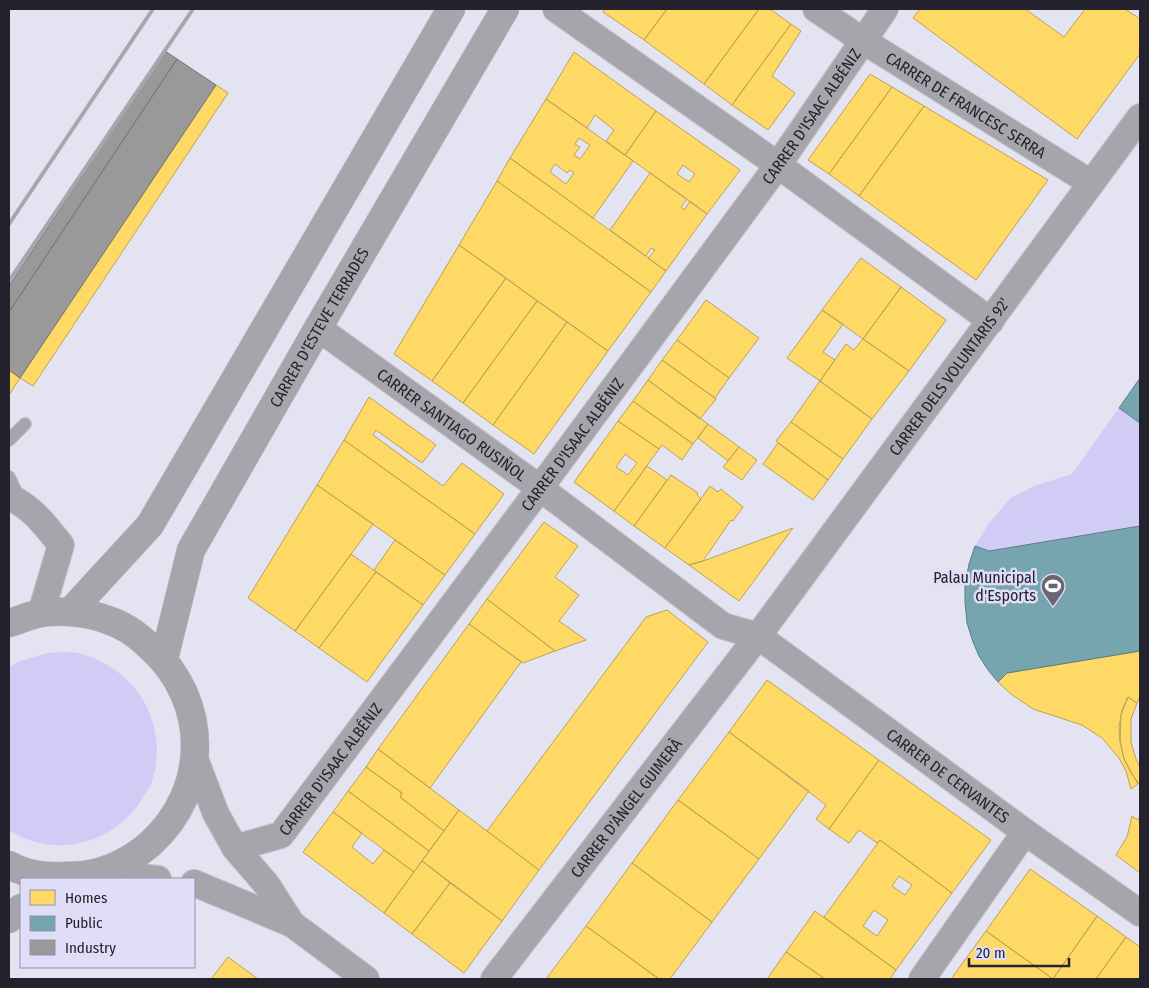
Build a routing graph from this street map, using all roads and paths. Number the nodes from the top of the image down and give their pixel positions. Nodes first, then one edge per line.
1 (451, 9) edge
2 (505, 9) edge
3 (556, 9) edge
4 (816, 9) edge
5 (885, 9) edge
6 (862, 40) junction
7 (1140, 117) edge
8 (778, 165) junction
9 (1091, 183) junction
10 (991, 321) junction
11 (318, 328) junction
12 (25, 424) dead end
13 (9, 440) edge
14 (9, 477) edge
15 (540, 488) junction
16 (15, 499) edge
17 (70, 612) junction
18 (41, 613) junction
19 (9, 623) edge
20 (758, 636) junction
21 (164, 659) junction
22 (195, 759) junction
23 (1025, 832) junction
24 (235, 848) junction
25 (9, 865) edge
26 (101, 873) junction
27 (53, 878) edge
28 (148, 878) edge
29 (195, 883) edge
30 (20, 909) edge
31 (1140, 913) edge
32 (9, 919) edge
33 (292, 924) junction
34 (366, 979) edge
35 (494, 979) edge
36 (922, 979) edge

1 - 17 street
2 - 11 street, CARRER D'ESTEVE TERRADES
3 - 8 street
4 - 6 street, CARRER DE FRANCESC SERRA
5 - 6 street, CARRER D'ISAAC ALBÉNIZ
6 - 8 street, CARRER D'ISAAC ALBÉNIZ
6 - 9 street, CARRER DE FRANCESC SERRA
7 - 9 street, CARRER DELS VOLUNTARIS 92'
8 - 10 street
8 - 15 street, CARRER D'ISAAC ALBÉNIZ
9 - 10 street, CARRER DELS VOLUNTARIS 92'
10 - 20 street, CARRER DELS VOLUNTARIS 92'
11 - 15 street, CARRER SANTIAGO RUSIÑOL
11 - 21 street, CARRER D'ESTEVE TERRADES
12 - 13 lane
14 - 16 lane
15 - 20 street, CARRER SANTIAGO RUSIÑOL
15 - 24 street, CARRER D'ISAAC ALBÉNIZ
16 - 18 street
17 - 18 street
17 - 21 street
18 - 19 street
20 - 23 street, CARRER DE CERVANTES
20 - 35 street, CARRER D'ÀNGEL GUIMERÀ
21 - 22 street
22 - 24 street
22 - 26 street
23 - 31 street, CARRER DE CERVANTES
23 - 36 street
24 - 33 street
25 - 27 street
26 - 27 street
26 - 28 street
29 - 33 street
30 - 32 street
33 - 34 street

